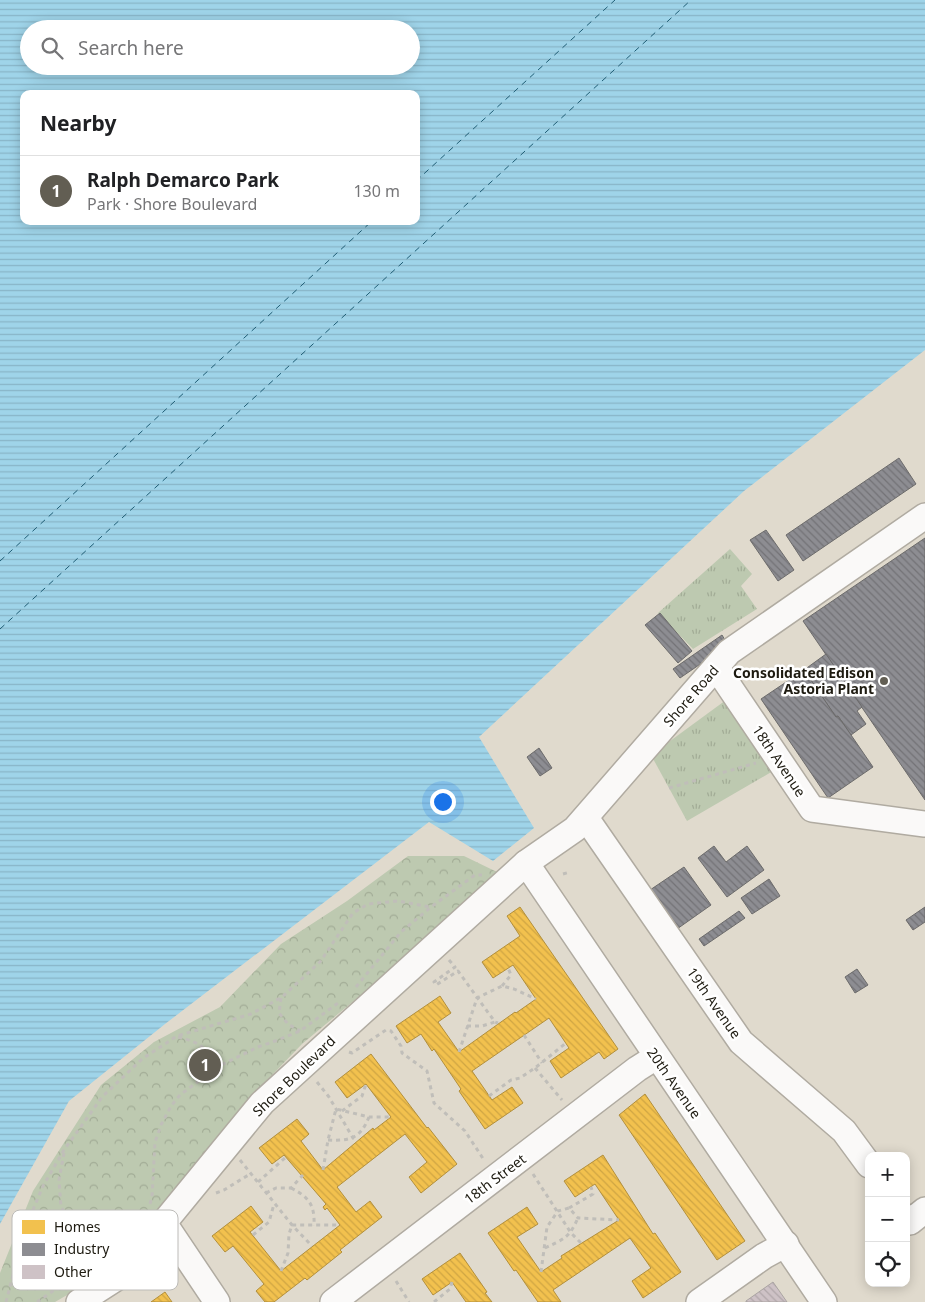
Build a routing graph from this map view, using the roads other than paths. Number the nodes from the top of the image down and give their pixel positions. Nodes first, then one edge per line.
1 (925, 516) edge
2 (716, 667) junction
3 (586, 818) junction
4 (925, 824) edge
5 (526, 863) junction
6 (656, 1057) junction
7 (865, 1160) edge
8 (161, 1210) edge
9 (786, 1244) junction
10 (178, 1246) edge
11 (98, 1290) edge
12 (79, 1302) edge
13 (217, 1302) edge
14 (333, 1302) edge
15 (699, 1302) edge
16 (824, 1302) edge

1 - 2 street, Shore Road
2 - 3 street, Shore Road
2 - 4 street, 18th Avenue
3 - 5 street, Shore Road
3 - 7 street, 19th Avenue
5 - 6 street, 20th Avenue
5 - 8 street, Shore Boulevard
6 - 9 street, 20th Avenue
6 - 14 street, 18th Street
9 - 15 street
9 - 16 street, 20th Avenue
10 - 13 street
11 - 12 street, Shore Boulevard

